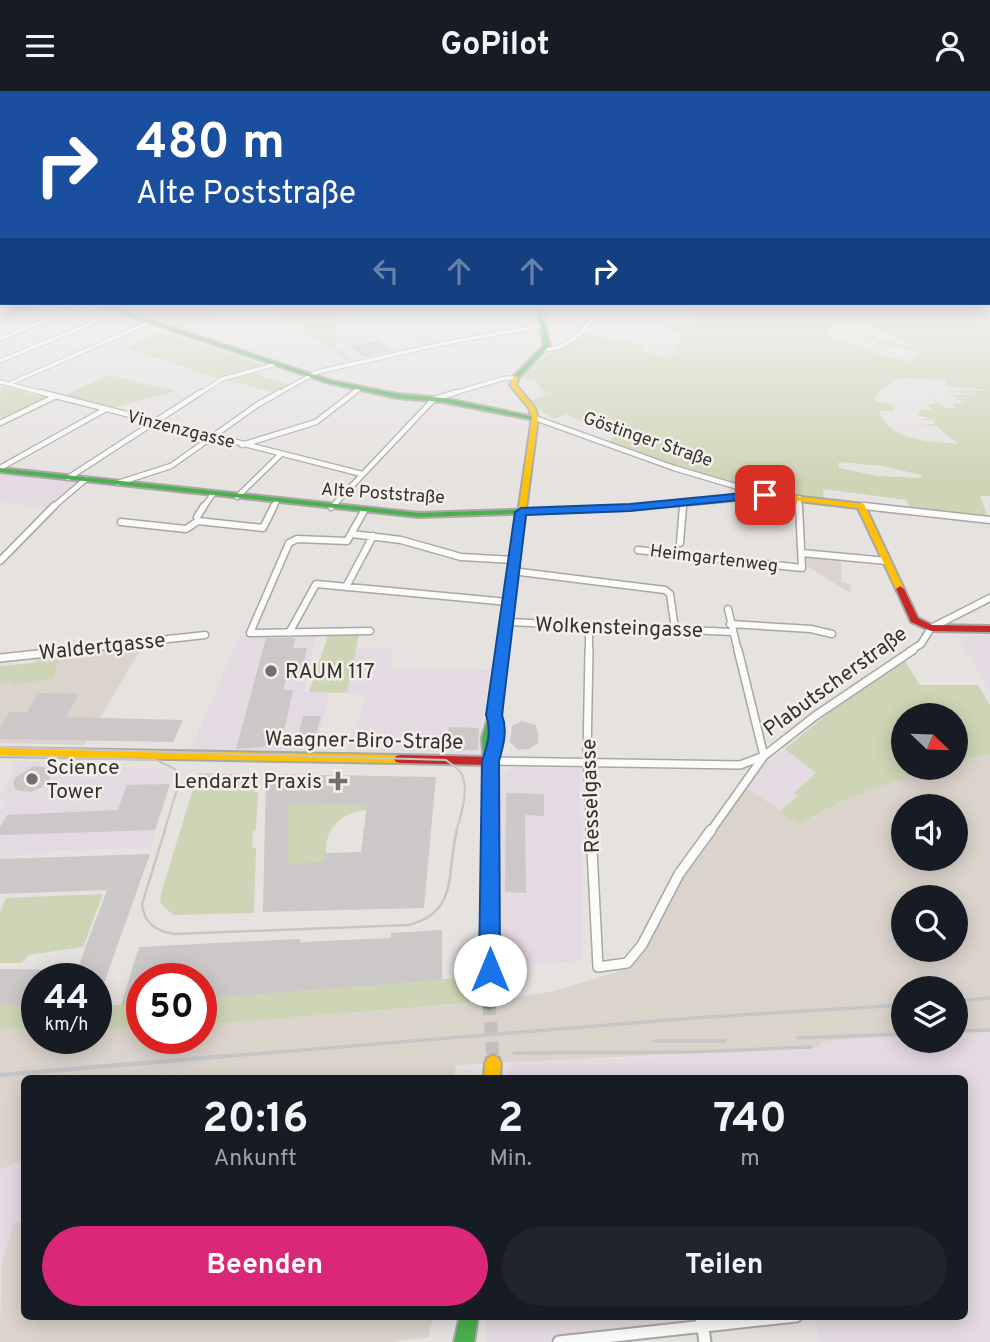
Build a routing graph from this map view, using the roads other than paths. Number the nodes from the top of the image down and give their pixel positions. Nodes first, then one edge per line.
1 (62, 360) edge
2 (259, 360) edge
3 (364, 360) edge
4 (534, 360) edge
5 (273, 365) junction
6 (308, 376) junction
7 (514, 378) junction
8 (0, 382) edge
9 (8, 384) junction
10 (359, 389) junction
11 (54, 397) junction
12 (434, 399) junction
13 (104, 410) junction
14 (535, 418) junction
15 (155, 422) junction
16 (0, 423) edge
17 (211, 437) junction
18 (241, 445) junction
19 (280, 455) junction
20 (0, 469) edge
21 (362, 474) junction
22 (68, 478) junction
23 (86, 479) junction
24 (118, 483) junction
25 (213, 494) junction
26 (765, 495) junction
27 (237, 497) junction
28 (799, 498) junction
29 (277, 501) junction
30 (683, 503) junction
31 (861, 506) junction
32 (331, 508) junction
33 (364, 511) junction
34 (521, 512) junction
35 (990, 520) edge
36 (198, 521) junction
37 (121, 522) dead end
38 (352, 534) junction
39 (373, 536) junction
40 (680, 543) dead end
41 (638, 549) dead end
42 (802, 553) junction
43 (0, 561) edge
44 (887, 561) junction
45 (513, 566) junction
46 (346, 587) junction
47 (990, 598) edge
48 (508, 602) junction
49 (728, 609) dead end
50 (506, 622) junction
51 (589, 626) junction
52 (731, 628) junction
53 (931, 628) junction
54 (675, 629) junction
55 (990, 629) edge
56 (370, 631) dead end
57 (289, 633) junction
58 (832, 634) dead end
59 (205, 635) dead end
60 (0, 658) edge
61 (0, 752) edge
62 (764, 756) junction
63 (490, 761) junction
64 (588, 761) junction
65 (598, 967) joint
66 (489, 1002) tunnel mouth
67 (493, 1063) tunnel mouth
68 (492, 1075) edge
69 (468, 1320) edge
70 (702, 1320) edge
71 (464, 1342) edge
72 (559, 1342) edge
73 (705, 1342) edge

1 - 9 street
2 - 5 main road
3 - 6 street
4 - 7 main road
5 - 6 main road
5 - 15 street
6 - 10 main road
6 - 17 street
7 - 12 street
7 - 14 main road
8 - 9 street, Vinzenzgasse
9 - 11 street, Vinzenzgasse
10 - 12 main road
10 - 18 street
11 - 13 street, Vinzenzgasse
11 - 16 street
12 - 14 main road
12 - 21 street
13 - 15 street, Vinzenzgasse
13 - 20 street
14 - 26 street, Göstinger Straße
14 - 34 main road
15 - 17 street, Vinzenzgasse
15 - 22 street
17 - 18 street, Vinzenzgasse
17 - 24 street
18 - 19 street, Vinzenzgasse
19 - 21 street, Vinzenzgasse
19 - 27 street
20 - 22 main road, Alte Poststraße
21 - 32 street
22 - 23 main road, Alte Poststraße
23 - 24 main road, Alte Poststraße
23 - 43 street
24 - 25 main road, Alte Poststraße
25 - 27 main road, Alte Poststraße
25 - 36 street
26 - 28 main road, Göstinger Straße
26 - 30 main road, Alte Poststraße
27 - 29 main road, Alte Poststraße
28 - 31 main road, Göstinger Straße
28 - 42 street, Heimgartenweg
29 - 32 main road, Alte Poststraße
29 - 36 street
30 - 34 main road, Alte Poststraße
30 - 40 street, Heimgartenweg
31 - 35 street, Göstinger Straße
31 - 44 main road
32 - 33 main road, Alte Poststraße
33 - 34 main road, Alte Poststraße
33 - 38 street
34 - 45 main road
36 - 37 street
38 - 39 street
38 - 57 street
39 - 45 street
39 - 46 street
41 - 42 street, Heimgartenweg
42 - 44 street
44 - 53 main road
45 - 48 main road
45 - 54 street
46 - 48 street, Wolkensteingasse
46 - 57 street, Wolkensteingasse
47 - 53 street
48 - 50 main road
49 - 52 street, Wolkensteingasse
50 - 51 street, Wolkensteingasse
50 - 63 main road
51 - 54 street, Wolkensteingasse
51 - 64 street, Resselgasse
52 - 54 street, Wolkensteingasse
52 - 58 street, Wolkensteingasse
52 - 62 street, Wolkensteingasse
53 - 55 main road, Plabutscherstraße
53 - 62 street, Plabutscherstraße
56 - 57 street
59 - 60 street, Waldertgasse
61 - 63 main road, Waagner-Biro-Straße
62 - 64 street, Waagner-Biro-Straße
62 - 65 street, Plabutscherstraße
63 - 64 street, Waagner-Biro-Straße
63 - 66 main road
64 - 65 street, Resselgasse
67 - 68 main road
69 - 71 main road
70 - 72 street
70 - 73 street

